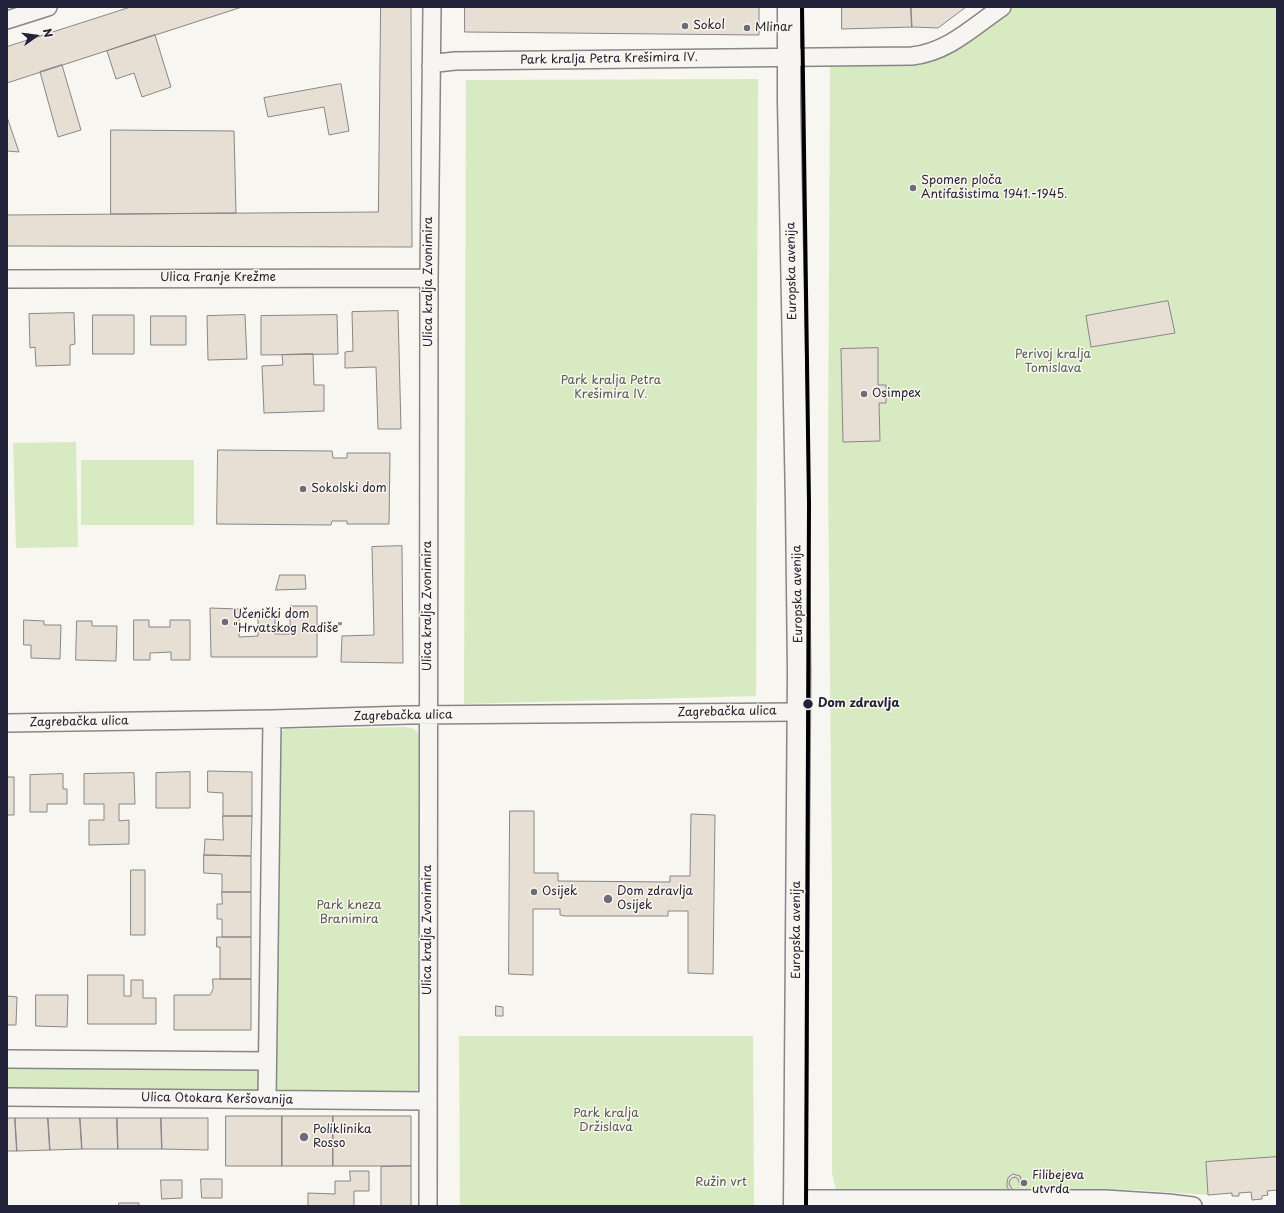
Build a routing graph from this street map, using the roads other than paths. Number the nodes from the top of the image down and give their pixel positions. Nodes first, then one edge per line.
1 (48, 7) edge
2 (432, 7) edge
3 (789, 7) edge
4 (1002, 7) edge
5 (7, 20) edge
6 (789, 57) junction
7 (431, 66) junction
8 (7, 278) edge
9 (429, 278) junction
10 (798, 712) junction
11 (428, 715) junction
12 (272, 719) junction
13 (7, 723) edge
14 (7, 1059) edge
15 (267, 1061) junction
16 (7, 1097) edge
17 (267, 1100) junction
18 (428, 1101) junction
19 (795, 1202) edge
20 (1168, 1204) edge
21 (428, 1206) edge
22 (1193, 1206) edge

1 - 5 street
2 - 7 street, Ulica kralja Zvonimira
3 - 6 street, Europska avenija
4 - 6 street, Park kralja Petra Krešimira IV.
6 - 7 street, Park kralja Petra Krešimira IV.
6 - 10 street, Europska avenija
7 - 9 street, Ulica kralja Zvonimira
8 - 9 street, Ulica Franje Krežme
9 - 11 street, Ulica kralja Zvonimira
10 - 11 street, Zagrebačka ulica
10 - 19 street, Europska avenija
11 - 12 street, Zagrebačka ulica
11 - 18 street, Ulica kralja Zvonimira
12 - 13 street, Zagrebačka ulica
12 - 15 street
14 - 15 street
15 - 17 street
16 - 17 street, Ulica Otokara Keršovanija
17 - 18 street, Ulica Otokara Keršovanija
18 - 21 street, Ulica kralja Zvonimira
19 - 20 street
20 - 22 street

